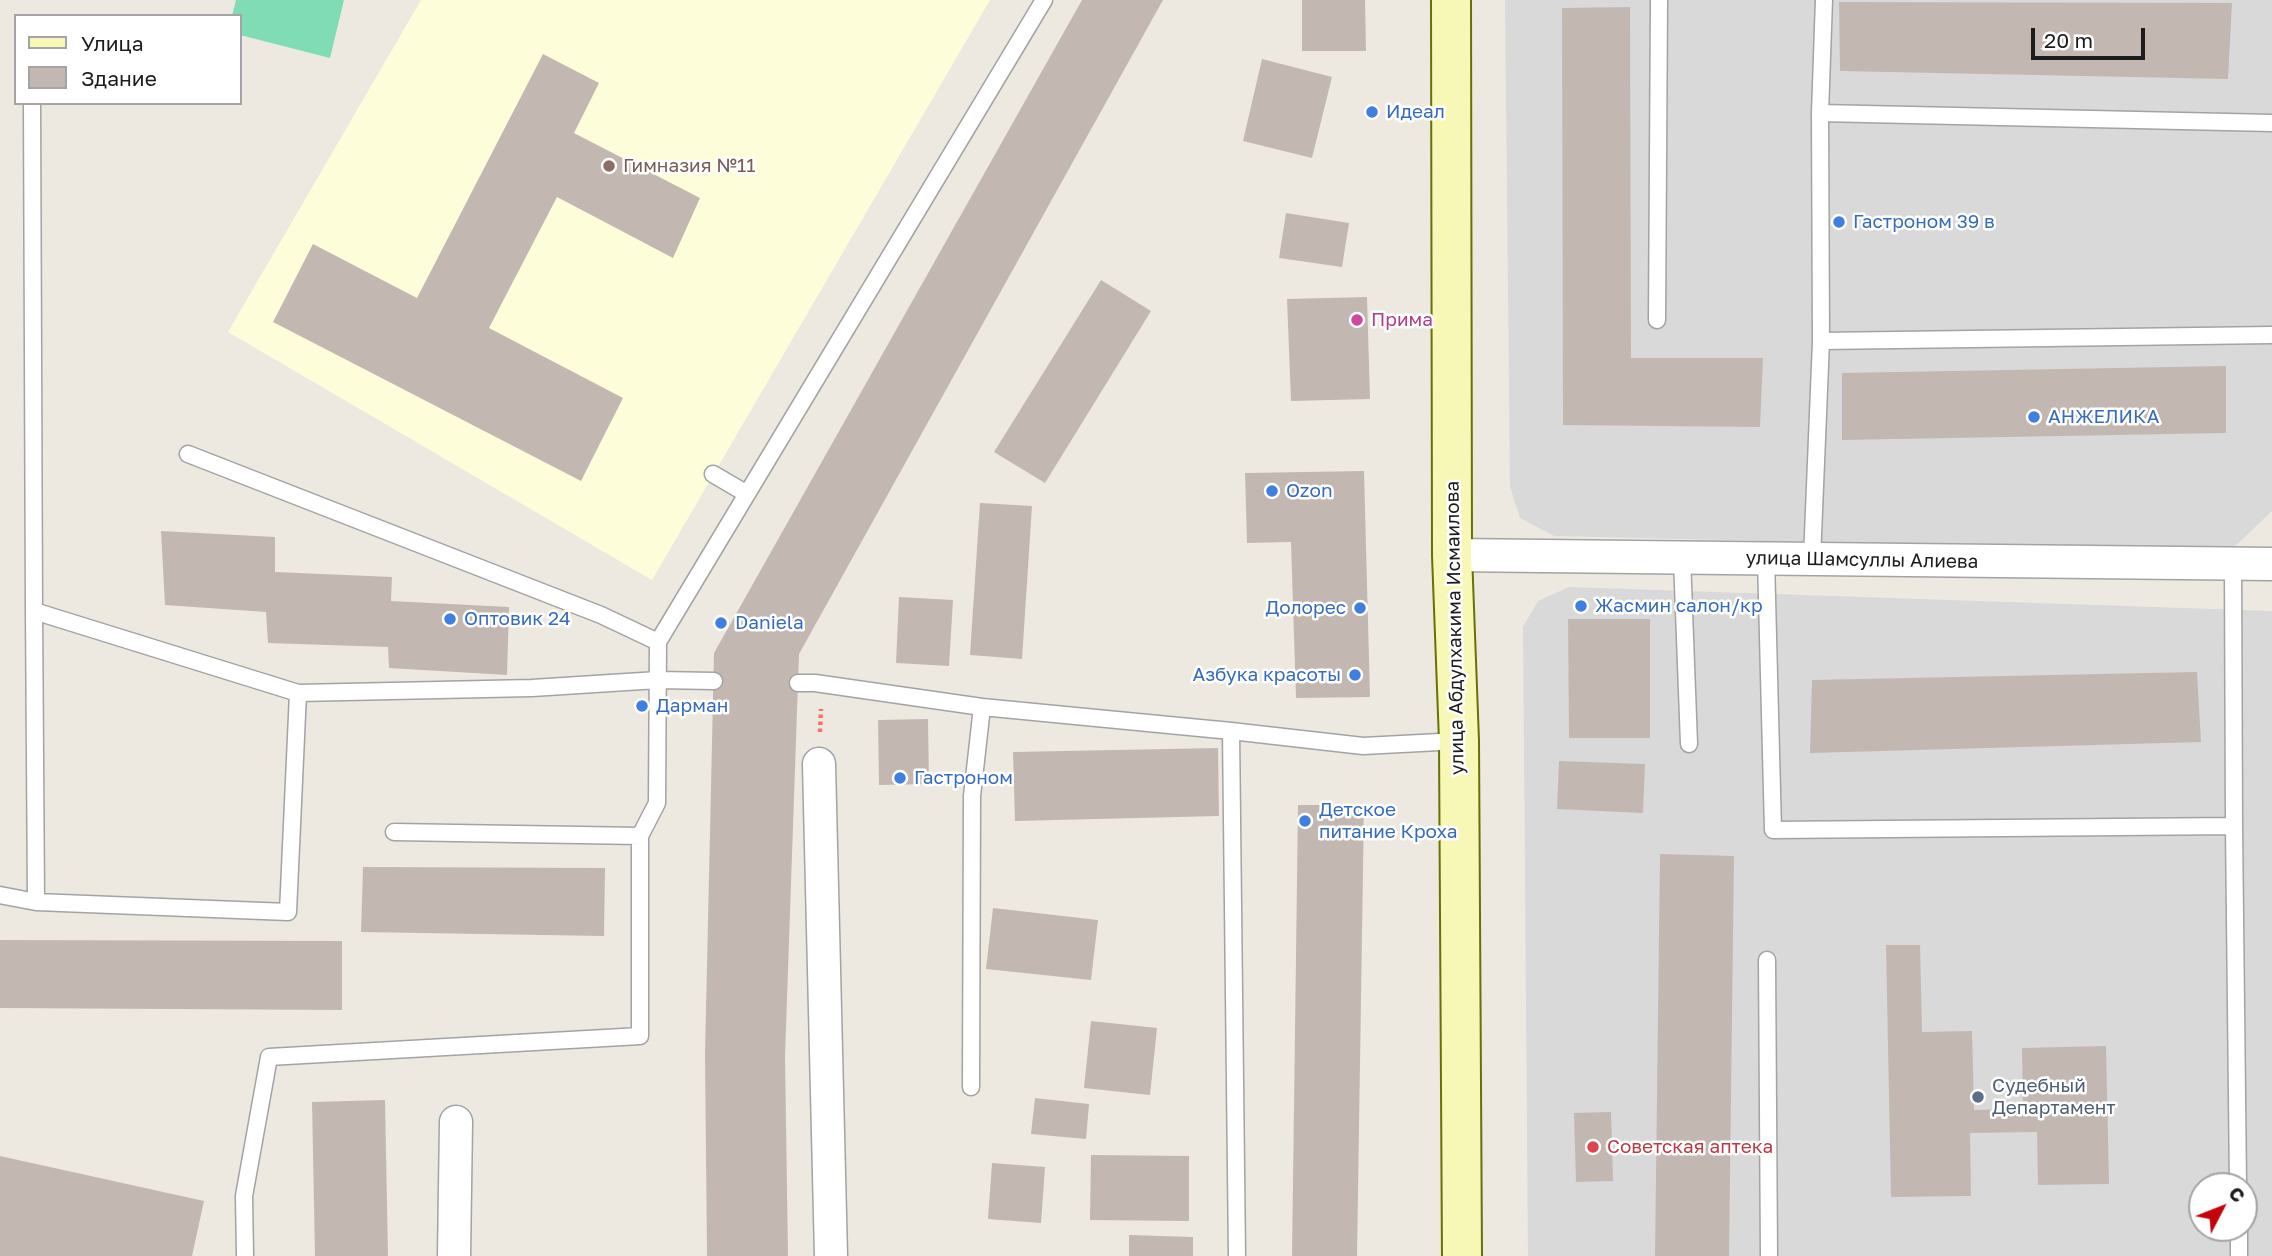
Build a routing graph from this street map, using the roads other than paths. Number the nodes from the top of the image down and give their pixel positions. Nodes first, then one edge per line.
1 (1044, 0) edge
2 (1451, 0) edge
3 (1659, 0) edge
4 (1824, 0) edge
5 (32, 105) edge
6 (1820, 113) junction
7 (2272, 123) edge
8 (1657, 320) dead end
9 (2272, 335) edge
10 (1821, 341) junction
11 (188, 454) dead end
12 (713, 474) dead end
13 (747, 494) junction
14 (1452, 555) junction
15 (1682, 558) junction
16 (1766, 559) junction
17 (1812, 559) junction
18 (2233, 564) junction
19 (2272, 564) edge
20 (34, 611) junction
21 (658, 642) junction
22 (658, 680) junction
23 (714, 681) dead end
24 (798, 683) dead end
25 (298, 693) junction
26 (982, 707) junction
27 (1231, 731) junction
28 (1458, 741) junction
29 (1689, 744) dead end
30 (819, 764) road end
31 (2234, 826) junction
32 (394, 832) dead end
33 (640, 836) junction
34 (0, 895) edge
35 (36, 902) junction
36 (1767, 961) dead end
37 (971, 1087) dead end
38 (456, 1122) dead end
39 (2238, 1172) edge
40 (245, 1256) edge
41 (454, 1256) edge
42 (831, 1256) edge
43 (1237, 1256) edge
44 (1462, 1256) edge
45 (1769, 1256) edge

1 - 13 lane
2 - 14 main road, улица Абдулхакима Исмаилова
3 - 8 lane
4 - 6 lane
5 - 20 lane
6 - 7 lane
6 - 10 lane
9 - 10 lane
10 - 17 lane
11 - 21 lane
12 - 13 lane
13 - 21 lane
14 - 15 street, улица Шамсуллы Алиева
14 - 28 main road, улица Абдулхакима Исмаилова
15 - 16 street, улица Шамсуллы Алиева
15 - 29 lane
16 - 17 street, улица Шамсуллы Алиева
16 - 31 lane
17 - 18 street, улица Шамсуллы Алиева
18 - 19 street, улица Шамсуллы Алиева
18 - 31 lane
20 - 25 lane
20 - 35 lane
21 - 22 lane
22 - 23 lane
22 - 25 lane
22 - 33 lane
24 - 26 lane
25 - 35 lane
26 - 27 lane
26 - 37 lane
27 - 28 lane
27 - 43 lane
28 - 44 main road, улица Абдулхакима Исмаилова
30 - 42 street
31 - 39 lane
32 - 33 lane
33 - 40 lane
34 - 35 lane
36 - 45 lane
38 - 41 street

